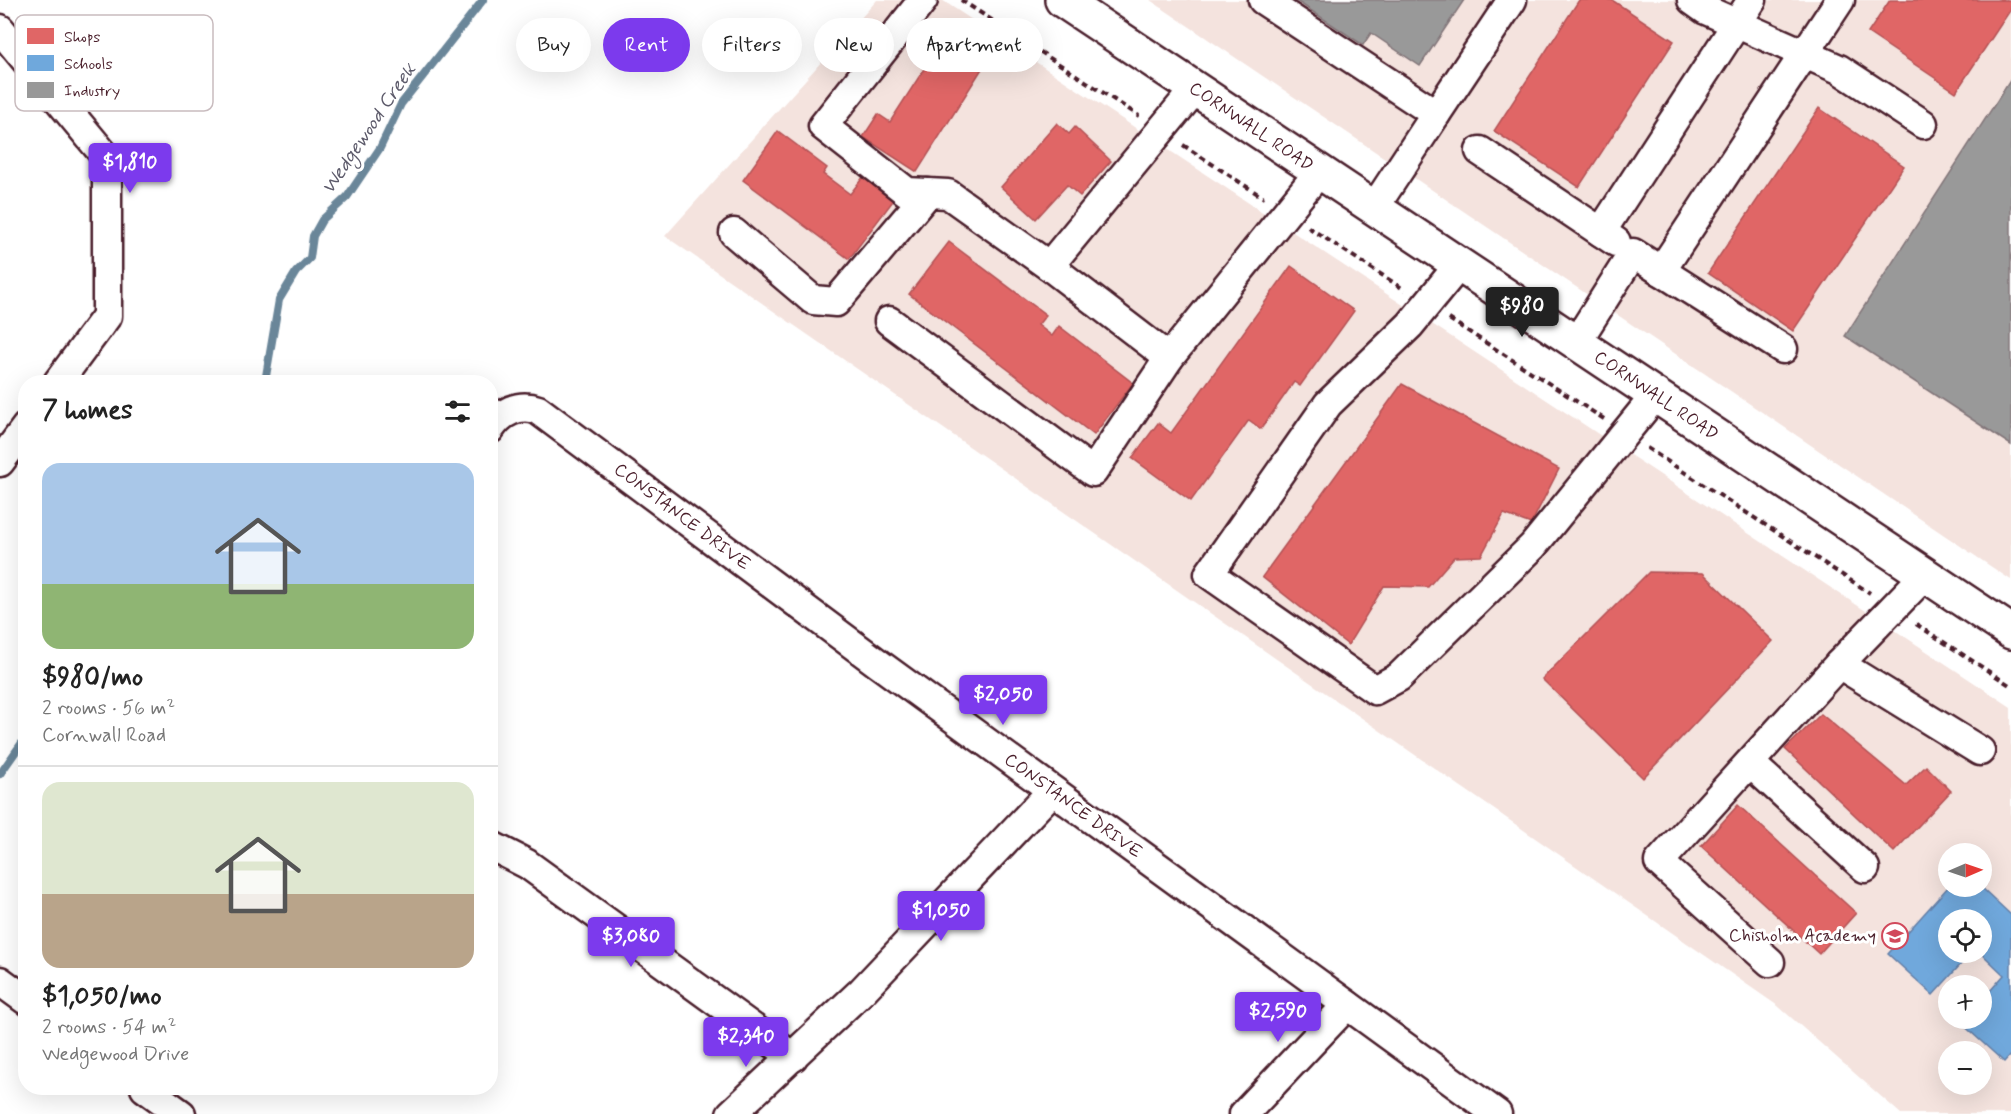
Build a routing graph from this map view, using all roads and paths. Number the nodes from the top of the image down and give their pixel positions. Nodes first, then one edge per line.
1 (923, 0) edge
2 (961, 0) edge
3 (1263, 0) edge
4 (1512, 0) edge
5 (1692, 0) edge
6 (1840, 0) edge
7 (1071, 3) edge
8 (1745, 11) edge
9 (0, 29) edge
10 (15, 47) edge
11 (1805, 53) junction
12 (1194, 89) junction
13 (68, 111) edge
14 (1436, 114) junction
15 (1923, 124) dead end
16 (1160, 130) junction
17 (1480, 151) dead end
18 (1319, 172) junction
19 (928, 193) junction
20 (1374, 208) junction
21 (1286, 213) junction
22 (1601, 232) junction
23 (734, 233) dead end
24 (1633, 253) junction
25 (1459, 265) junction
26 (1048, 266) junction
27 (1661, 271) junction
28 (1427, 304) junction
29 (889, 321) dead end
30 (1576, 343) junction
31 (1783, 349) dead end
32 (1169, 358) junction
33 (63, 375) edge
34 (1655, 396) junction
35 (498, 421) edge
36 (1625, 433) junction
37 (18, 438) edge
38 (0, 462) edge
39 (1926, 574) junction
40 (1892, 608) junction
41 (2011, 632) edge
42 (1839, 664) junction
43 (2011, 686) edge
44 (1980, 751) dead end
45 (1750, 763) junction
46 (1052, 791) junction
47 (498, 849) edge
48 (1865, 868) dead end
49 (1770, 962) dead end
50 (0, 981) edge
51 (18, 993) edge
52 (1347, 1005) junction
53 (793, 1057) junction
54 (155, 1095) edge
55 (182, 1114) edge
56 (731, 1114) edge
57 (1244, 1114) edge
58 (1497, 1114) edge

1 - 19 street
2 - 16 path
3 - 14 street
4 - 14 street
5 - 8 street
6 - 11 street
7 - 12 main road, CORNWALL ROAD
8 - 11 street
8 - 22 street
9 - 10 street
11 - 15 street
11 - 27 street
12 - 16 street
12 - 18 main road, CORNWALL ROAD
13 - 33 street
14 - 20 street
16 - 21 path
16 - 26 street
17 - 22 street
18 - 20 main road, CORNWALL ROAD
18 - 21 street
19 - 23 street
19 - 26 street
20 - 25 main road, CORNWALL ROAD
21 - 28 path
21 - 32 street
22 - 24 street
24 - 27 street
24 - 30 street
25 - 28 street
25 - 30 main road, CORNWALL ROAD
26 - 32 street
27 - 31 street
28 - 36 path
28 - 36 street
29 - 32 street
30 - 34 main road, CORNWALL ROAD
34 - 36 street
34 - 39 main road, CORNWALL ROAD
35 - 46 street, CONSTANCE DRIVE
36 - 40 path
37 - 38 street
39 - 40 street
39 - 41 main road, CORNWALL ROAD
40 - 42 street
40 - 43 path
42 - 44 street
42 - 45 street
45 - 48 street
45 - 49 street
46 - 52 street, CONSTANCE DRIVE
46 - 53 street
47 - 53 street
50 - 51 street
52 - 57 street
52 - 58 street, CONSTANCE DRIVE
53 - 56 street
54 - 55 street

